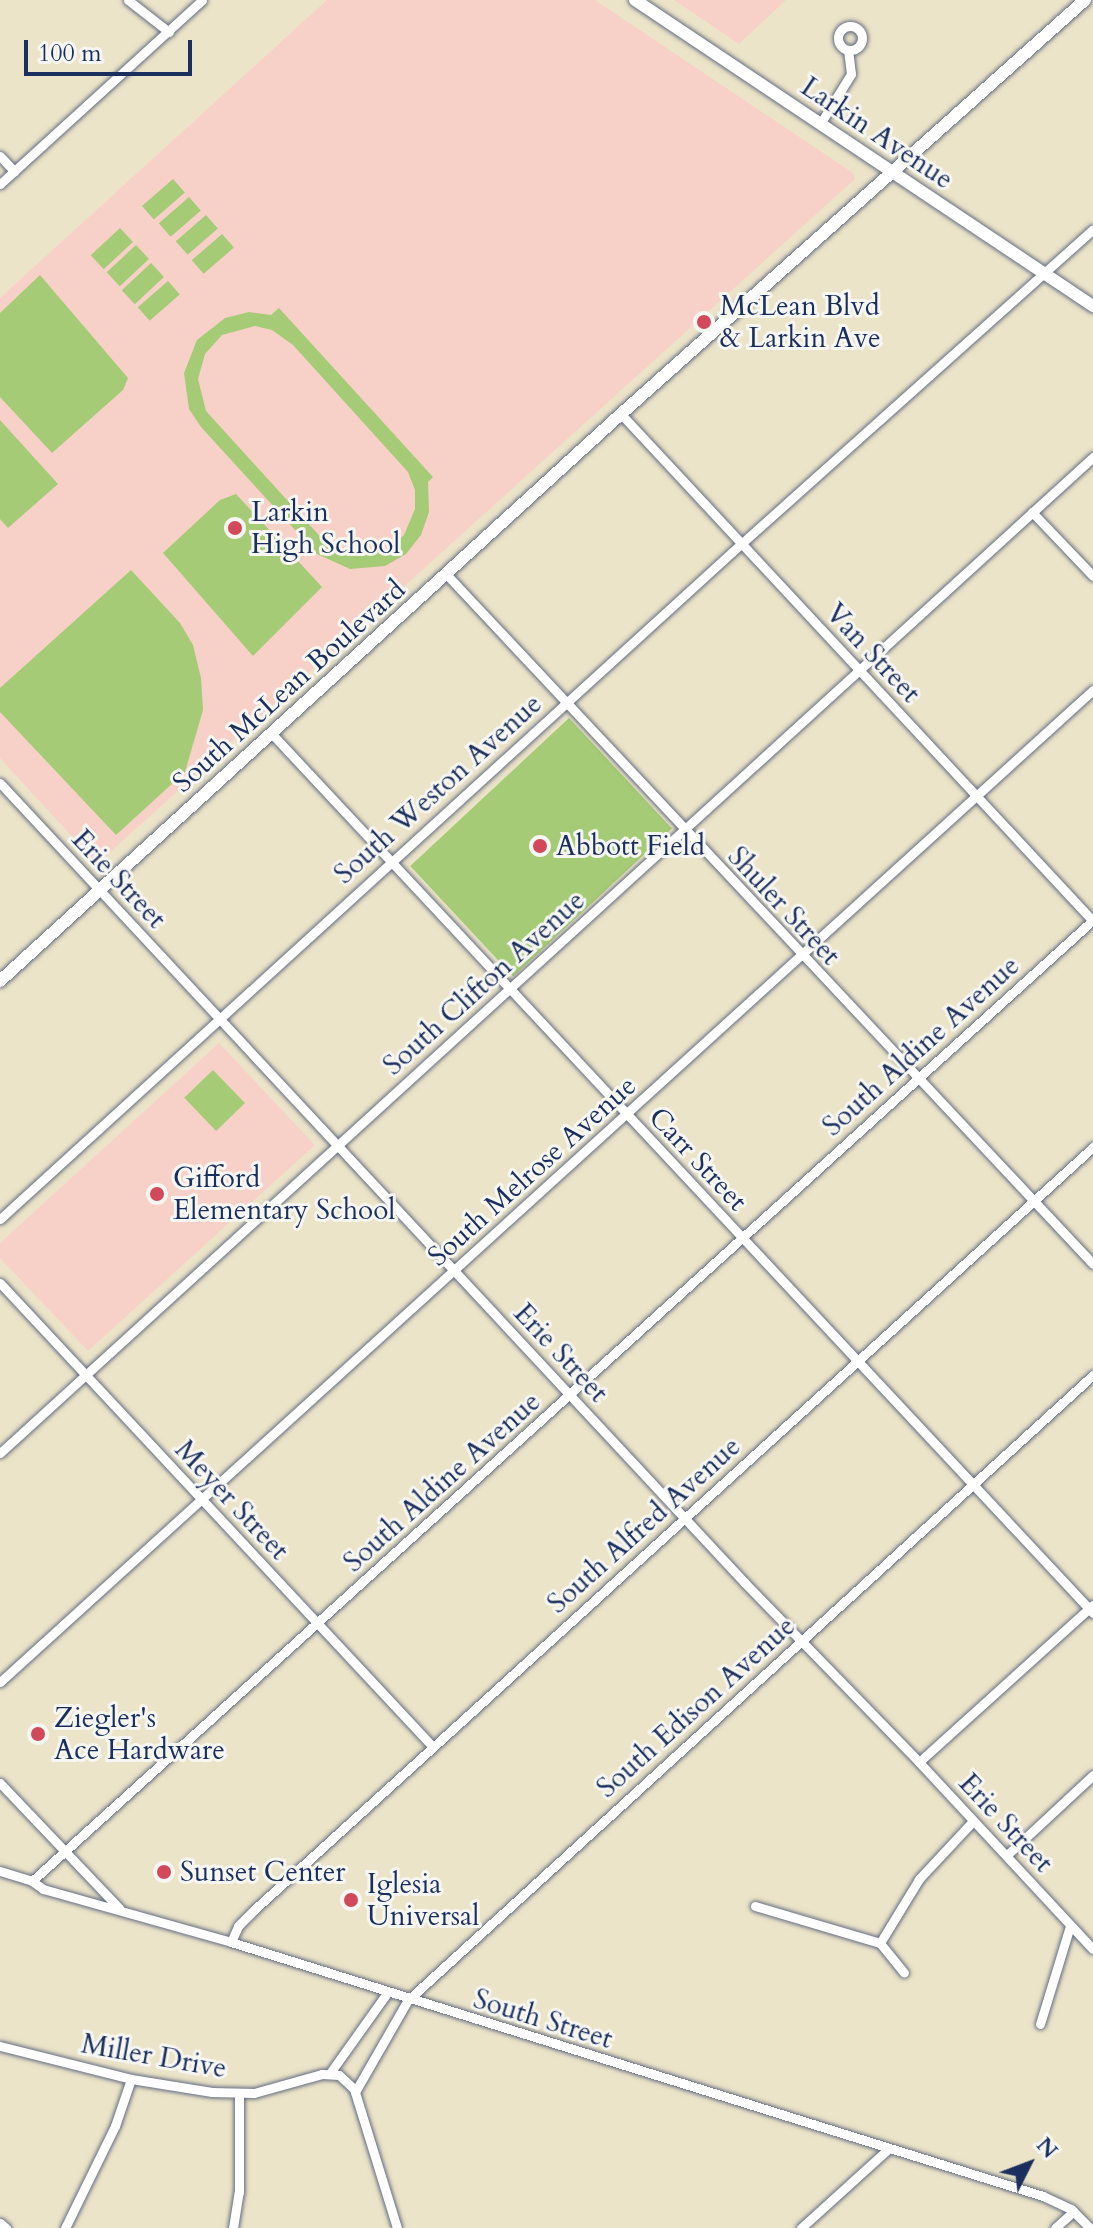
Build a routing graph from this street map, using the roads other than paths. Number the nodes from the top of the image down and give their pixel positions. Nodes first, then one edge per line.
1 (128, 0) edge
2 (202, 0) edge
3 (635, 0) edge
4 (1085, 0) edge
5 (169, 32) junction
6 (848, 51) dead end
7 (820, 124) junction
8 (0, 156) edge
9 (14, 171) junction
10 (892, 172) junction
11 (0, 184) edge
12 (1093, 229) edge
13 (1043, 274) junction
14 (1093, 306) edge
15 (621, 414) junction
16 (1093, 457) edge
17 (1032, 512) junction
18 (740, 544) junction
19 (447, 575) junction
20 (1093, 576) edge
21 (858, 671) junction
22 (1093, 690) edge
23 (565, 703) junction
24 (272, 734) junction
25 (0, 783) edge
26 (977, 797) junction
27 (683, 830) junction
28 (389, 863) junction
29 (101, 891) junction
30 (1093, 921) edge
31 (802, 956) junction
32 (0, 981) edge
33 (510, 991) junction
34 (219, 1019) junction
35 (917, 1078) junction
36 (627, 1114) junction
37 (337, 1146) junction
38 (1093, 1147) edge
39 (1034, 1200) junction
40 (0, 1219) edge
41 (742, 1238) junction
42 (1093, 1264) edge
43 (455, 1272) junction
44 (0, 1283) edge
45 (857, 1361) junction
46 (86, 1375) junction
47 (1093, 1375) edge
48 (570, 1396) junction
49 (0, 1453) edge
50 (974, 1485) junction
51 (202, 1499) junction
52 (685, 1518) junction
53 (1092, 1609) edge
54 (317, 1623) junction
55 (800, 1641) junction
56 (0, 1682) edge
57 (432, 1746) junction
58 (919, 1762) junction
59 (1093, 1775) edge
60 (0, 1783) edge
61 (973, 1821) junction
62 (65, 1853) junction
63 (1007, 1855) junction
64 (0, 1871) edge
65 (32, 1881) junction
66 (755, 1906) dead end
67 (119, 1908) junction
68 (1070, 1926) junction
69 (231, 1942) junction
70 (880, 1943) junction
71 (1093, 1949) edge
72 (904, 1973) dead end
73 (387, 1993) junction
74 (408, 2000) junction
75 (1040, 2024) dead end
76 (0, 2046) edge
77 (330, 2073) junction
78 (131, 2079) junction
79 (355, 2092) junction
80 (239, 2093) junction
81 (888, 2149) junction
82 (1074, 2211) junction
83 (0, 2223) edge
84 (6, 2228) edge
85 (65, 2228) edge
86 (233, 2228) edge
87 (397, 2228) edge
88 (801, 2228) edge
89 (1055, 2228) edge
90 (1090, 2228) edge

1 - 5 street
2 - 5 street
3 - 7 main road, Larkin Avenue
4 - 10 main road, South McLean Boulevard
5 - 9 street
6 - 7 street
7 - 10 main road, Larkin Avenue
8 - 9 street
9 - 11 street
10 - 13 main road, Larkin Avenue
10 - 15 main road, South McLean Boulevard
12 - 13 street, South Weston Avenue
13 - 14 main road, Larkin Avenue
13 - 18 street, South Weston Avenue
15 - 18 street, Van Street
15 - 19 main road, South McLean Boulevard
16 - 17 street, South Clifton Avenue
17 - 20 street
17 - 21 street, South Clifton Avenue
18 - 21 street, Van Street
18 - 23 street, South Weston Avenue
19 - 23 street, Shuler Street
19 - 24 main road, South McLean Boulevard
21 - 26 street, Van Street
21 - 27 street, South Clifton Avenue
22 - 26 street, South Melrose Avenue
23 - 27 street, Shuler Street
23 - 28 street, South Weston Avenue
24 - 28 street, Carr Street
24 - 29 main road, South McLean Boulevard
25 - 29 street, Erie Street
26 - 30 street, Van Street
26 - 31 street, South Melrose Avenue
27 - 31 street, Shuler Street
27 - 33 street, South Clifton Avenue
28 - 33 street, Carr Street
28 - 34 street, South Weston Avenue
29 - 32 main road, South McLean Boulevard
29 - 34 street, Erie Street
30 - 35 street, South Aldine Avenue
31 - 35 street, Shuler Street
31 - 36 street, South Melrose Avenue
33 - 36 street, Carr Street
33 - 37 street, South Clifton Avenue
34 - 37 street, Erie Street
34 - 40 street, South Weston Avenue
35 - 39 street, Shuler Street
35 - 41 street, South Aldine Avenue
36 - 41 street, Carr Street
36 - 43 street, South Melrose Avenue
37 - 43 street, Erie Street
37 - 46 street, South Clifton Avenue
38 - 39 street, South Alfred Avenue
39 - 42 street, Shuler Street
39 - 45 street, South Alfred Avenue
41 - 45 street, Carr Street
41 - 48 street, South Aldine Avenue
43 - 48 street, Erie Street
43 - 51 street, South Melrose Avenue
44 - 46 street, Meyer Street
45 - 50 street, Carr Street
45 - 52 street, South Alfred Avenue
46 - 49 street, South Clifton Avenue
46 - 51 street, Meyer Street
47 - 50 street, South Edison Avenue
48 - 52 street, Erie Street
48 - 54 street, South Aldine Avenue
50 - 53 street, Carr Street
50 - 55 street, South Edison Avenue
51 - 54 street, Meyer Street
51 - 56 street, South Melrose Avenue
52 - 55 street, Erie Street
52 - 57 street, South Alfred Avenue
53 - 58 street
54 - 57 street, Meyer Street
54 - 62 street, South Aldine Avenue
55 - 58 street, Erie Street
55 - 74 street, South Edison Avenue
57 - 69 street, South Alfred Avenue
58 - 61 street, Erie Street
59 - 63 street
60 - 62 street
61 - 63 street, Erie Street
61 - 70 street
62 - 65 street, South Aldine Avenue
62 - 67 street
63 - 68 street, Erie Street
64 - 65 street, South Street
65 - 67 street, South Street
66 - 70 street
67 - 69 street, South Street
68 - 71 street, Erie Street
68 - 75 street
69 - 73 street, South Street
70 - 72 street
73 - 74 street, South Street
73 - 77 street
74 - 79 street, South Edison Avenue
74 - 81 street, South Street
76 - 78 street, Miller Drive
77 - 79 street
77 - 80 street, Miller Drive
78 - 80 street, Miller Drive
78 - 85 street
79 - 87 street
80 - 86 street
81 - 82 street, South Street
81 - 88 street
82 - 89 street
82 - 90 street
83 - 84 street

